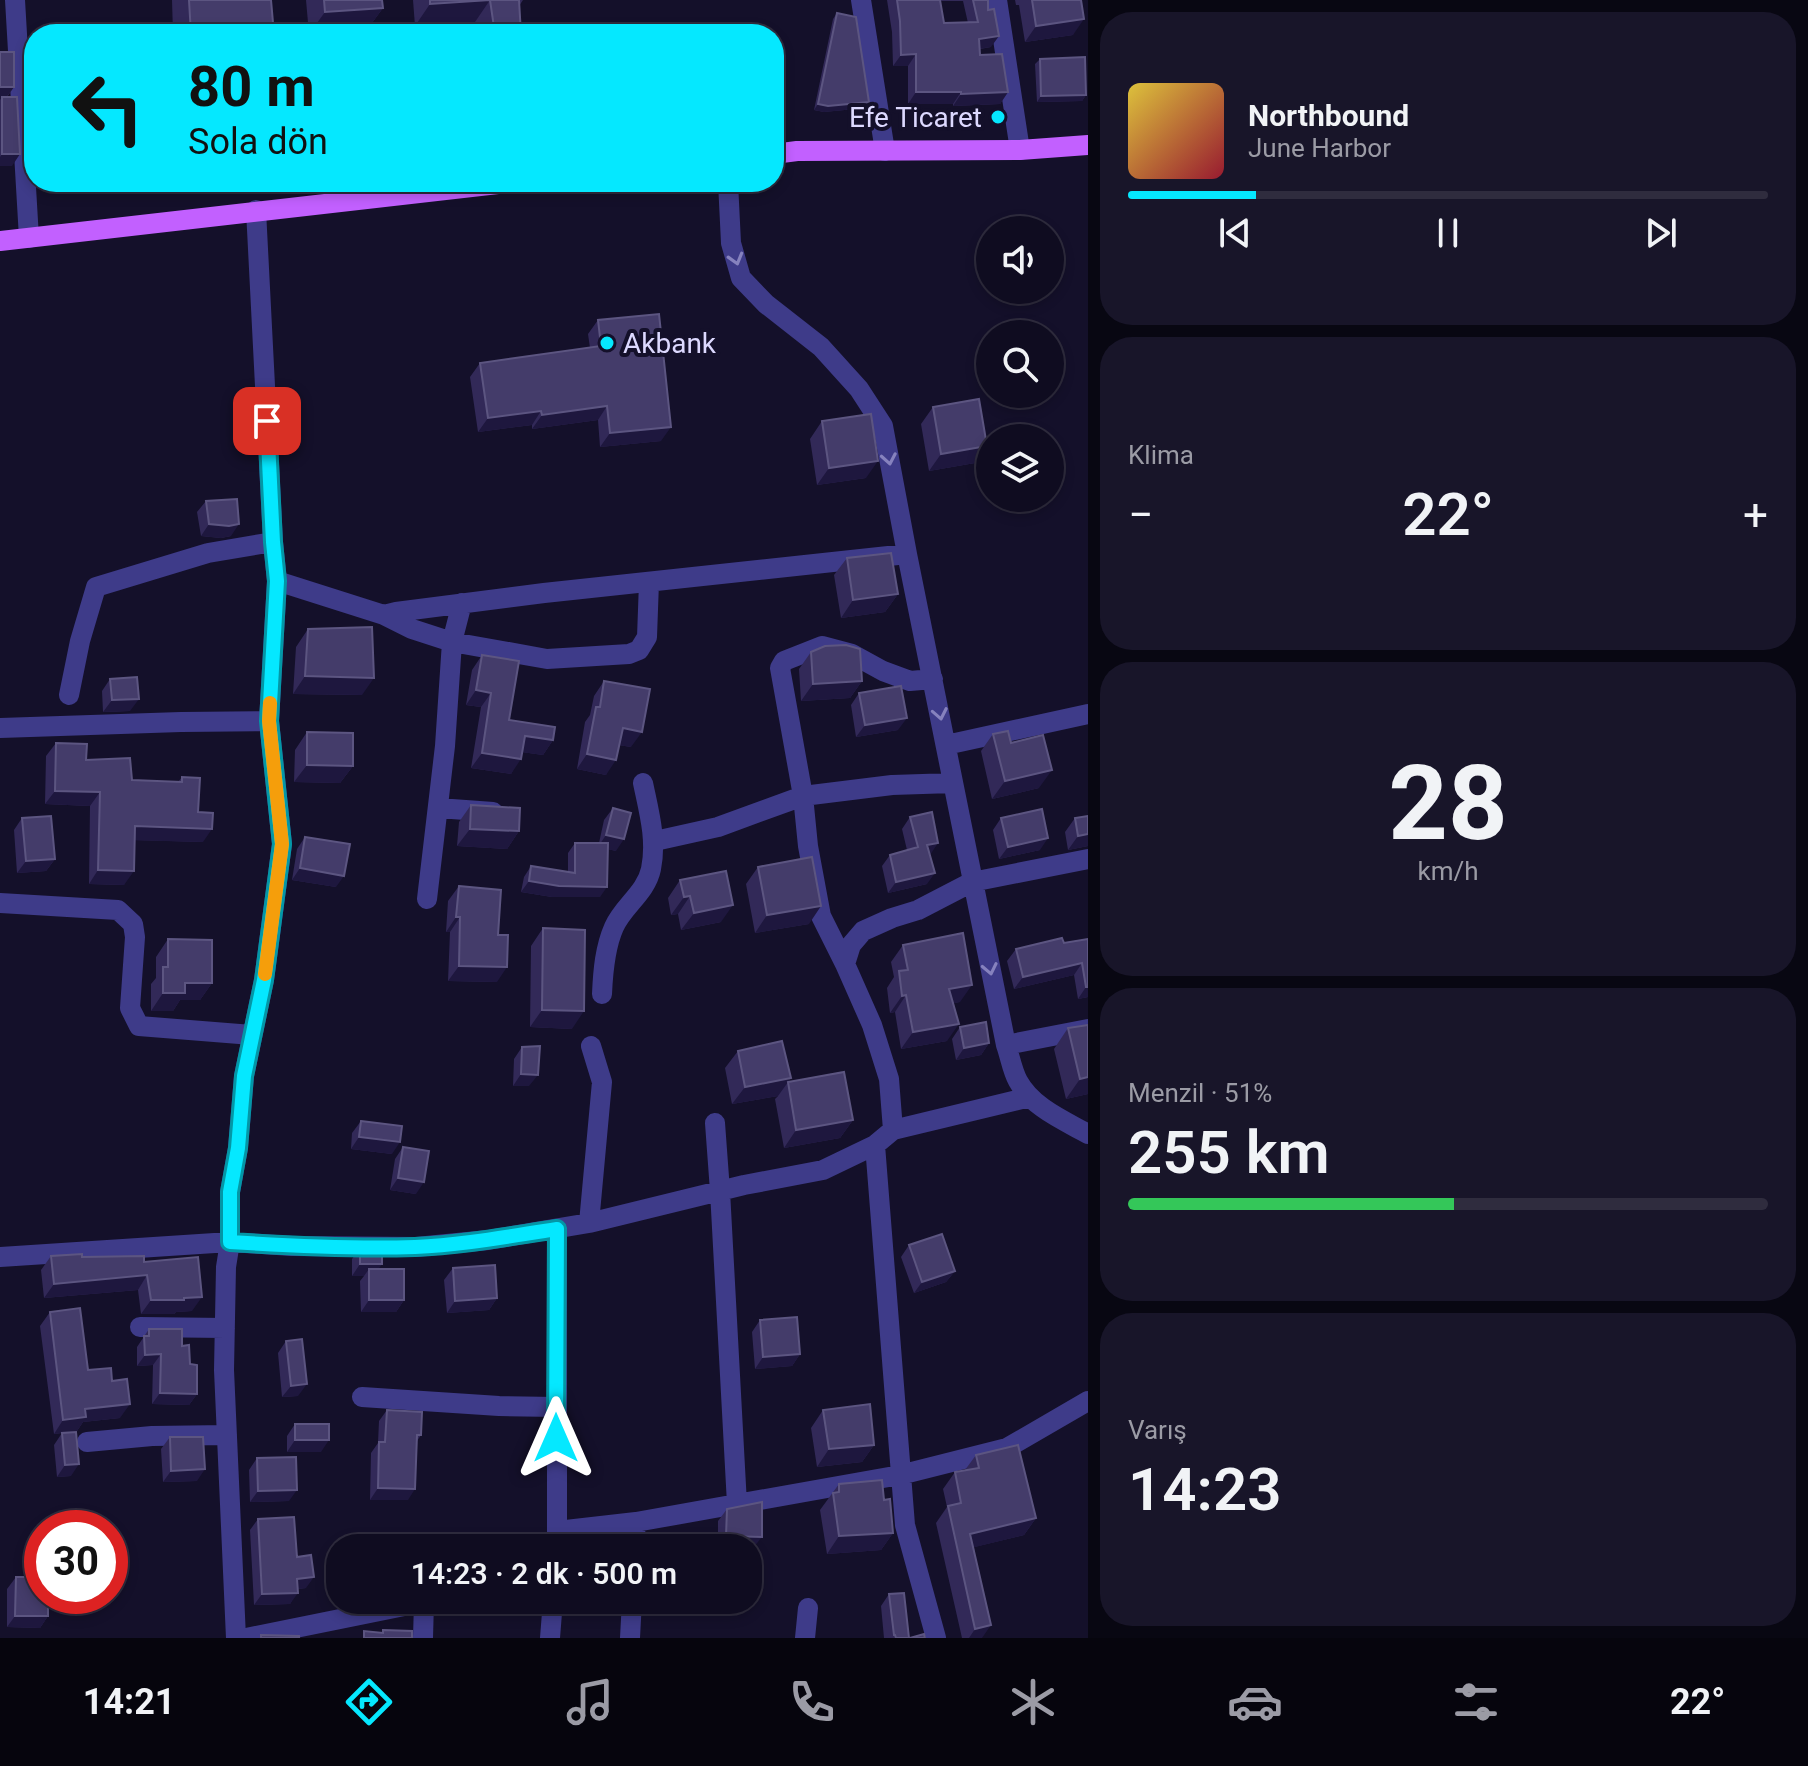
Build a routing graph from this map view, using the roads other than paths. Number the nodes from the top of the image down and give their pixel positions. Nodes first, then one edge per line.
1 (15, 0) edge
2 (861, 0) edge
3 (997, 0) edge
4 (1088, 145) edge
5 (1020, 150) junction
6 (885, 151) junction
7 (24, 153) edge
8 (784, 153) edge
9 (26, 192) edge
10 (424, 192) edge
11 (728, 192) edge
12 (256, 210) junction
13 (29, 238) junction
14 (0, 241) edge
15 (273, 542) junction
16 (907, 554) junction
17 (277, 581) junction
18 (649, 582) junction
19 (462, 603) junction
20 (384, 615) junction
21 (452, 642) junction
22 (933, 679) junction
23 (69, 695) dead end
24 (1088, 714) edge
25 (269, 721) junction
26 (0, 728) edge
27 (946, 745) junction
28 (643, 783) dead end
29 (953, 783) junction
30 (803, 796) junction
31 (438, 808) junction
32 (519, 813) edge
33 (655, 841) junction
34 (1088, 859) edge
35 (972, 882) junction
36 (427, 899) dead end
37 (0, 903) edge
38 (845, 964) junction
39 (602, 994) dead end
40 (1088, 1029) edge
41 (252, 1035) junction
42 (1006, 1045) junction
43 (591, 1046) dead end
44 (1030, 1097) junction
45 (715, 1123) dead end
46 (893, 1130) junction
47 (1088, 1134) edge
48 (875, 1145) junction
49 (720, 1191) junction
50 (589, 1223) junction
51 (557, 1229) junction
52 (230, 1242) junction
53 (0, 1257) edge
54 (140, 1327) dead end
55 (225, 1328) junction
56 (362, 1397) dead end
57 (1088, 1401) edge
58 (556, 1407) junction
59 (227, 1435) junction
60 (87, 1442) dead end
61 (900, 1475) junction
62 (737, 1504) junction
63 (636, 1522) junction
64 (557, 1534) edge
65 (583, 1534) edge
66 (635, 1534) edge
67 (808, 1608) dead end
68 (361, 1614) edge
69 (424, 1614) edge
70 (552, 1614) edge
71 (631, 1614) edge
72 (236, 1638) edge
73 (246, 1638) edge
74 (423, 1638) edge
75 (550, 1638) edge
76 (630, 1638) edge
77 (805, 1638) edge
78 (936, 1638) edge

1 - 7 street
2 - 6 street
3 - 5 street
4 - 5 main road
5 - 6 main road
6 - 8 main road
9 - 13 street
10 - 12 main road
11 -> 16 street
12 - 13 main road
12 - 15 street
13 - 14 main road
15 - 17 street
15 - 23 street
16 - 18 street
16 - 22 street
17 - 20 street
17 - 25 street
18 - 19 street
18 - 21 street
19 - 20 street
19 - 21 street
20 - 21 street
21 - 31 street
22 -> 27 street
22 - 30 street
24 - 27 street
25 - 26 street
25 - 41 street
27 - 29 street
28 - 33 street
29 - 30 street
29 - 35 street
30 - 33 street
30 - 38 street
31 - 32 street
31 - 36 street
33 - 39 street
34 - 35 street
35 - 38 street
35 -> 42 street
37 - 41 street
38 - 46 street
40 - 42 street
41 - 52 street
42 - 44 street
43 - 50 street
44 - 46 street
44 - 47 street
45 - 49 street
46 - 48 street
48 - 49 street
48 - 61 street
49 - 50 street
49 - 62 street
50 - 51 street
51 - 52 street
51 - 58 street
52 - 53 street
52 - 55 street
54 - 55 street
55 - 59 street
56 - 58 street
57 - 61 street
58 - 64 street
59 - 60 street
59 - 72 street
61 - 62 street
61 - 78 street
62 - 63 street
63 - 65 street
63 - 66 street
67 - 77 street
68 - 73 street
69 - 74 street
70 - 75 street
71 - 76 street

